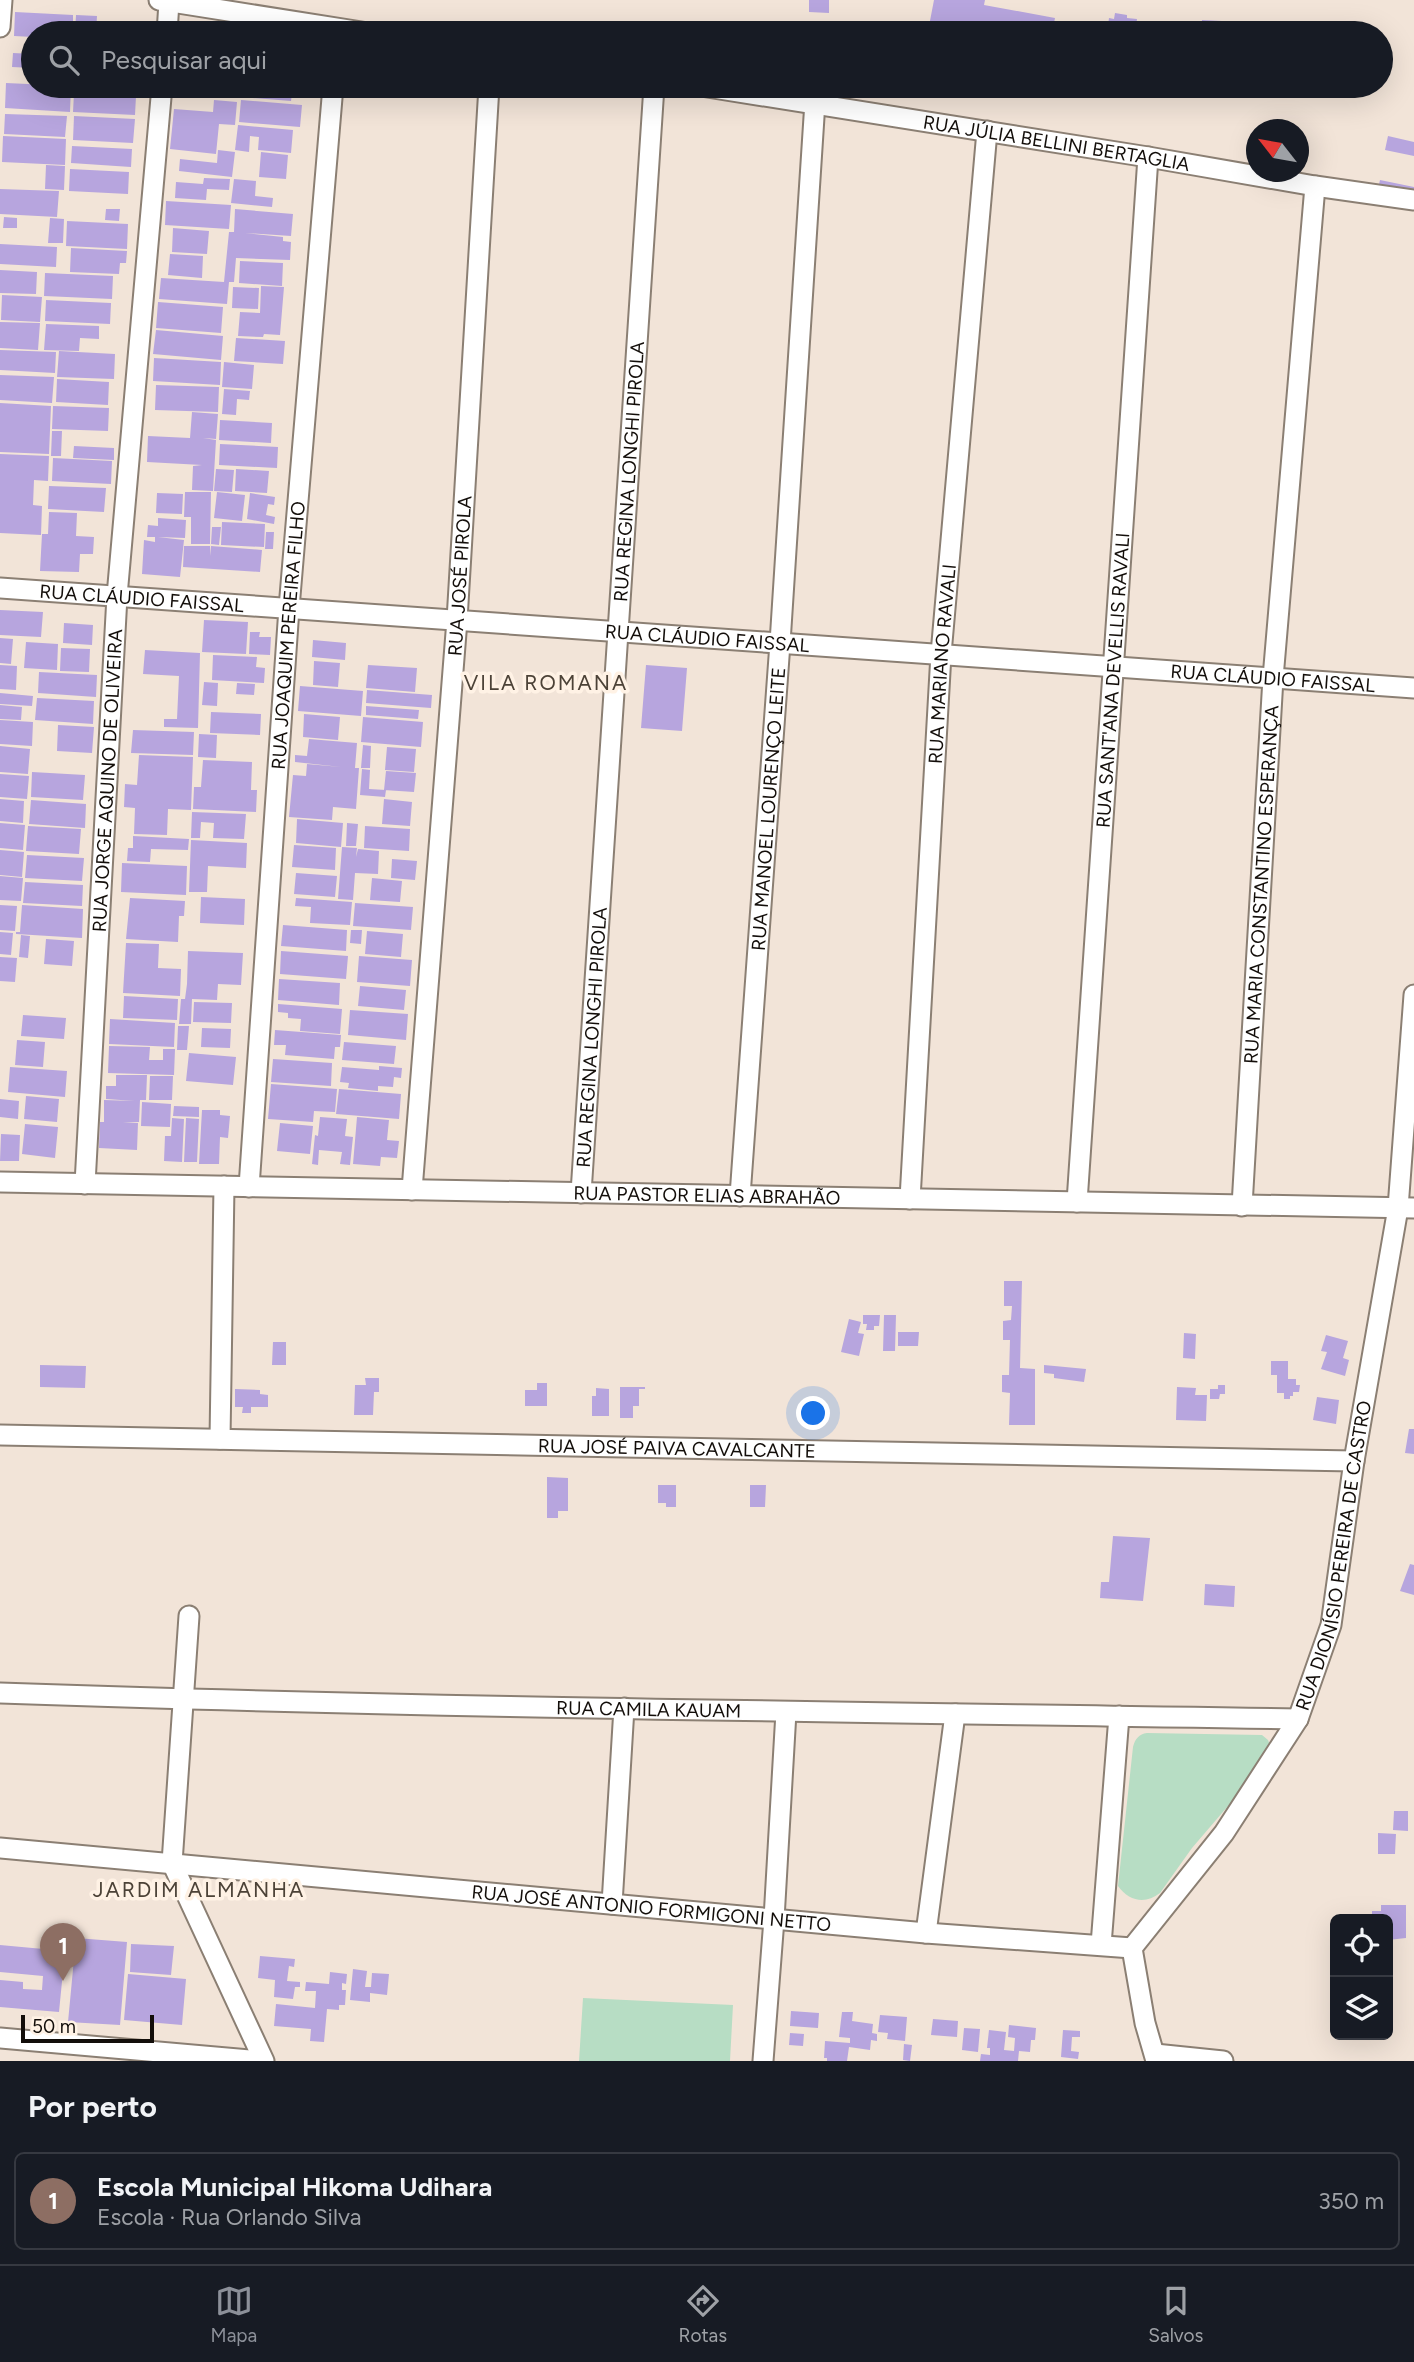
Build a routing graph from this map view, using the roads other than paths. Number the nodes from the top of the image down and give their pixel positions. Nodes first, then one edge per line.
1 (2, 0) edge
2 (164, 1) edge
3 (166, 21) edge
4 (280, 21) edge
5 (0, 27) edge
6 (161, 98) edge
7 (332, 98) edge
8 (488, 98) edge
9 (653, 98) edge
10 (815, 98) edge
11 (829, 98) edge
12 (987, 131) junction
13 (1148, 156) junction
14 (1315, 186) junction
15 (1414, 200) edge
16 (0, 588) edge
17 (117, 596) junction
18 (289, 608) junction
19 (457, 620) junction
20 (618, 631) junction
21 (780, 643) junction
22 (941, 654) junction
23 (1111, 666) junction
24 (1273, 678) junction
25 (1414, 688) edge
26 (1414, 995) edge
27 (0, 1182) edge
28 (85, 1184) junction
29 (224, 1186) junction
30 (249, 1187) junction
31 (412, 1190) junction
32 (581, 1193) junction
33 (740, 1196) junction
34 (910, 1199) junction
35 (1077, 1202) junction
36 (1242, 1206) junction
37 (1406, 1208) edge
38 (0, 1435) edge
39 (220, 1439) junction
40 (1354, 1461) junction
41 (189, 1616) dead end
42 (0, 1693) edge
43 (184, 1699) junction
44 (624, 1708) junction
45 (786, 1712) junction
46 (955, 1714) junction
47 (1119, 1716) junction
48 (1298, 1719) junction
49 (0, 1848) edge
50 (172, 1863) junction
51 (612, 1904) junction
52 (775, 1919) junction
53 (926, 1933) junction
54 (1101, 1945) junction
55 (1132, 1948) junction
56 (0, 2038) edge
57 (1155, 2057) edge
58 (262, 2061) edge
59 (763, 2061) edge
60 (1223, 2061) edge

1 - 5 street
2 - 3 street
2 - 4 street
6 - 17 street, RUA JORGE AQUINO DE OLIVEIRA
7 - 18 street, RUA JOAQUIM PEREIRA FILHO
8 - 19 street, RUA JOSÉ PIROLA
9 - 20 street, RUA REGINA LONGHI PIROLA
10 - 21 street, RUA MANOEL LOURENÇO LEITE
11 - 12 street, RUA JÚLIA BELLINI BERTAGLIA
12 - 13 street, RUA JÚLIA BELLINI BERTAGLIA
12 - 22 street, RUA MARIANO RAVALI
13 - 14 street, RUA JÚLIA BELLINI BERTAGLIA
13 - 23 street, RUA SANT'ANA DEVELLIS RAVALI
14 - 15 street, RUA JÚLIA BELLINI BERTAGLIA
14 - 24 street, RUA MARIA CONSTANTINO ESPERANÇA
16 - 17 street, RUA CLÁUDIO FAISSAL
17 - 18 street, RUA CLÁUDIO FAISSAL
17 - 28 street, RUA JORGE AQUINO DE OLIVEIRA
18 - 19 street, RUA CLÁUDIO FAISSAL
18 - 30 street, RUA JOAQUIM PEREIRA FILHO
19 - 20 street, RUA CLÁUDIO FAISSAL
19 - 31 street, RUA JOSÉ PIROLA
20 - 21 street, RUA CLÁUDIO FAISSAL
20 - 32 street, RUA REGINA LONGHI PIROLA
21 - 22 street, RUA CLÁUDIO FAISSAL
21 - 33 street, RUA MANOEL LOURENÇO LEITE
22 - 23 street, RUA CLÁUDIO FAISSAL
22 - 34 street, RUA MARIANO RAVALI
23 - 24 street, RUA CLÁUDIO FAISSAL
23 - 35 street, RUA SANT'ANA DEVELLIS RAVALI
24 - 25 street, RUA CLÁUDIO FAISSAL
24 - 36 street, RUA MARIA CONSTANTINO ESPERANÇA
26 - 37 street, RUA DIONÍSIO PEREIRA DE CASTRO
27 - 28 street, RUA PASTOR ELIAS ABRAHÃO
28 - 29 street, RUA PASTOR ELIAS ABRAHÃO
29 - 30 street, RUA PASTOR ELIAS ABRAHÃO
29 - 39 street
30 - 31 street, RUA PASTOR ELIAS ABRAHÃO
31 - 32 street, RUA PASTOR ELIAS ABRAHÃO
32 - 33 street, RUA PASTOR ELIAS ABRAHÃO
33 - 34 street, RUA PASTOR ELIAS ABRAHÃO
34 - 35 street, RUA PASTOR ELIAS ABRAHÃO
35 - 36 street, RUA PASTOR ELIAS ABRAHÃO
36 - 37 street, RUA PASTOR ELIAS ABRAHÃO
37 - 40 street, RUA DIONÍSIO PEREIRA DE CASTRO
38 - 39 street, RUA JOSÉ PAIVA CAVALCANTE
39 - 40 street, RUA JOSÉ PAIVA CAVALCANTE
40 - 48 street, RUA DIONÍSIO PEREIRA DE CASTRO
41 - 43 street
42 - 43 street, RUA CAMILA KAUAM
43 - 44 street, RUA CAMILA KAUAM
43 - 50 street
44 - 45 street, RUA CAMILA KAUAM
44 - 51 street
45 - 46 street, RUA CAMILA KAUAM
45 - 52 street
46 - 47 street, RUA CAMILA KAUAM
46 - 53 street
47 - 48 street, RUA CAMILA KAUAM
47 - 54 street
48 - 55 street, RUA DIONÍSIO PEREIRA DE CASTRO
49 - 50 street, RUA JOSÉ ANTONIO FORMIGONI NETTO
50 - 51 street, RUA JOSÉ ANTONIO FORMIGONI NETTO
50 - 58 street
51 - 52 street, RUA JOSÉ ANTONIO FORMIGONI NETTO
52 - 53 street, RUA JOSÉ ANTONIO FORMIGONI NETTO
52 - 59 street
53 - 54 street, RUA JOSÉ ANTONIO FORMIGONI NETTO
54 - 55 street, RUA JOSÉ ANTONIO FORMIGONI NETTO
55 - 57 street
56 - 58 street
57 - 60 street

